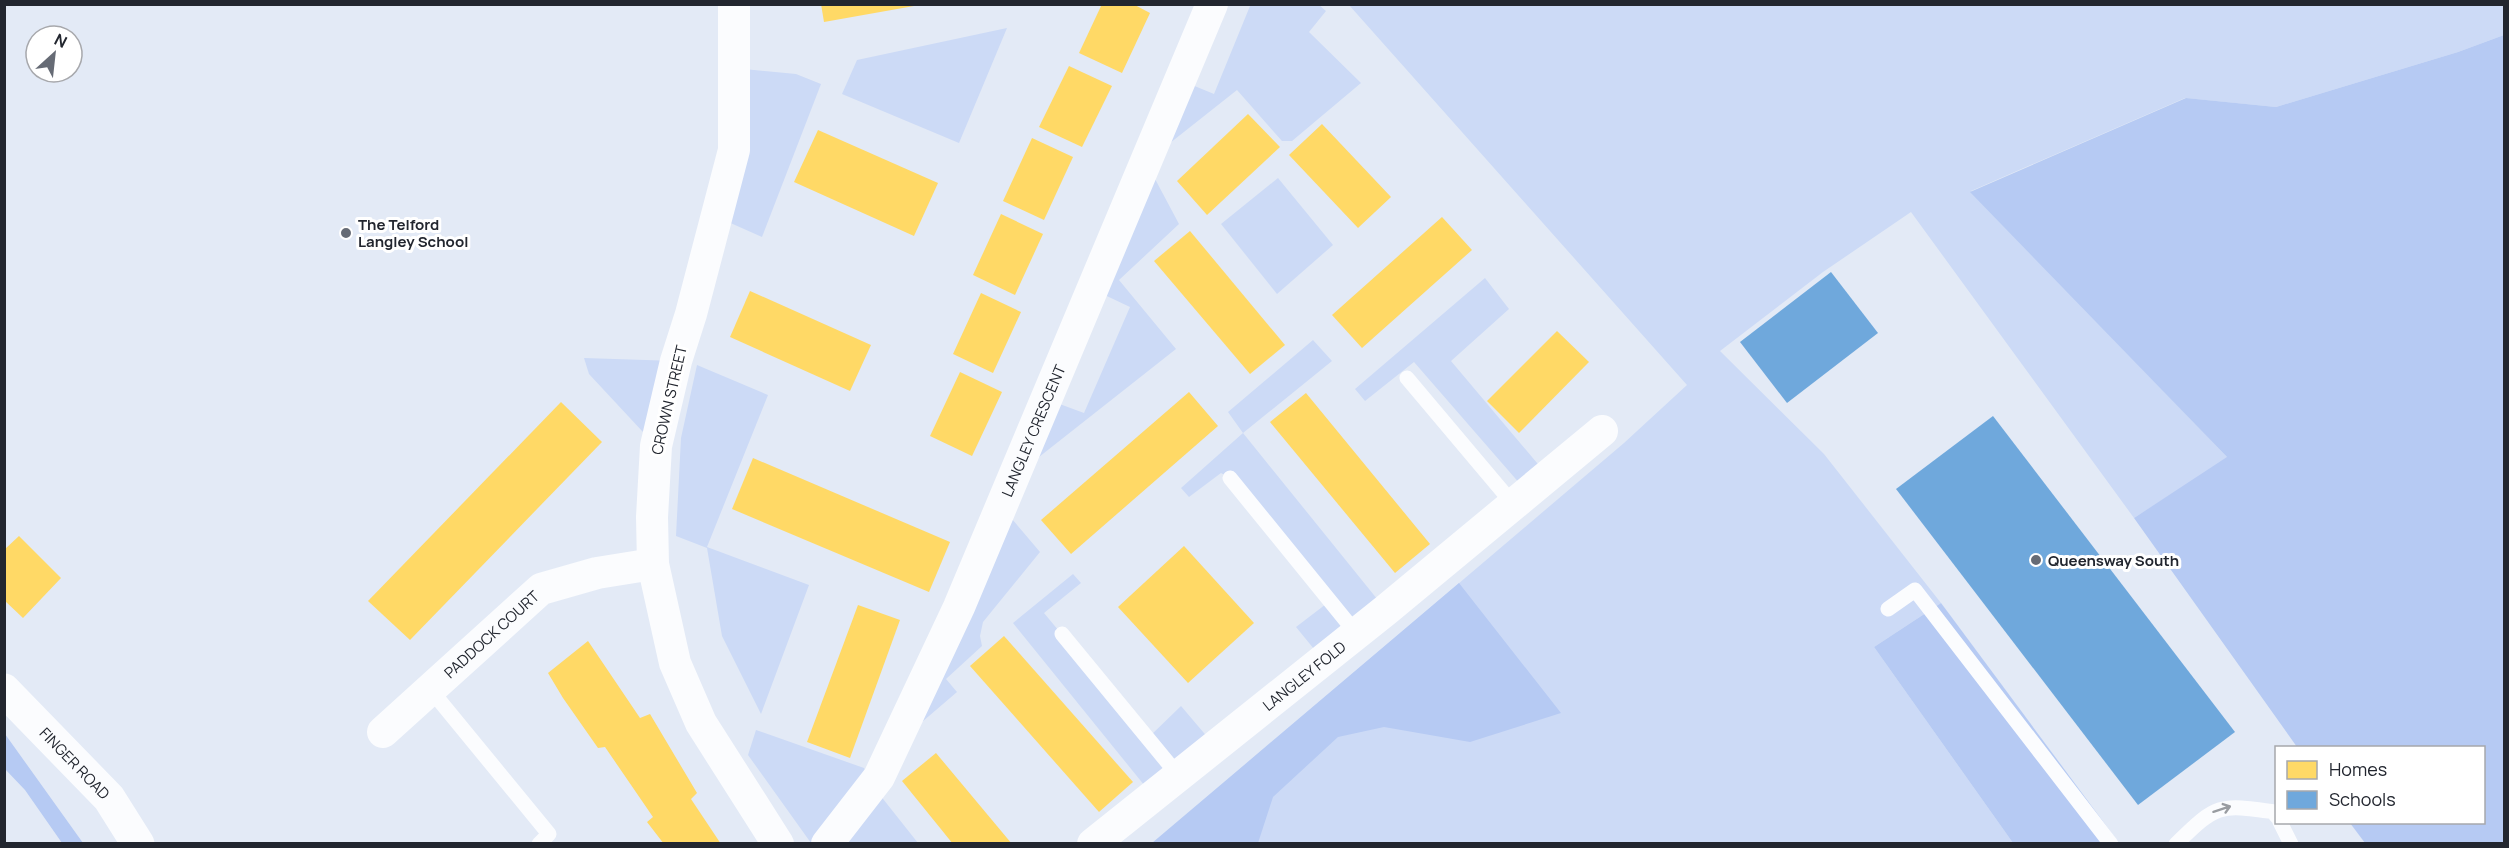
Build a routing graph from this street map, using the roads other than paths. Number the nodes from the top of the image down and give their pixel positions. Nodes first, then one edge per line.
1 (734, 4) edge
2 (1212, 4) edge
3 (1407, 378) dead end
4 (1602, 431) dead end
5 (1230, 478) dead end
6 (1514, 505) junction
7 (653, 564) junction
8 (1888, 609) dead end
9 (1356, 633) junction
10 (1062, 634) dead end
11 (4, 690) edge
12 (430, 690) junction
13 (383, 732) dead end
14 (1178, 775) junction
15 (2275, 813) edge
16 (2281, 824) edge
17 (138, 843) edge
18 (539, 843) edge
19 (778, 843) edge
20 (827, 843) edge
21 (1093, 843) edge
22 (2111, 843) edge
23 (2176, 843) edge
24 (2290, 843) edge

1 - 7 street, CROWN STREET
2 - 20 street, LANGLEY CRESCENT
3 - 6 lane
4 - 6 street, LANGLEY FOLD
5 - 9 lane
6 - 9 street, LANGLEY FOLD
7 - 12 street, PADDOCK COURT
7 - 19 street, CROWN STREET
8 - 22 lane
9 - 14 street, LANGLEY FOLD
10 - 14 lane
11 - 17 main road, FINGER ROAD
12 - 13 street, PADDOCK COURT
12 - 18 lane
14 - 21 street, LANGLEY FOLD
23 -> 15 lane
16 - 24 lane

